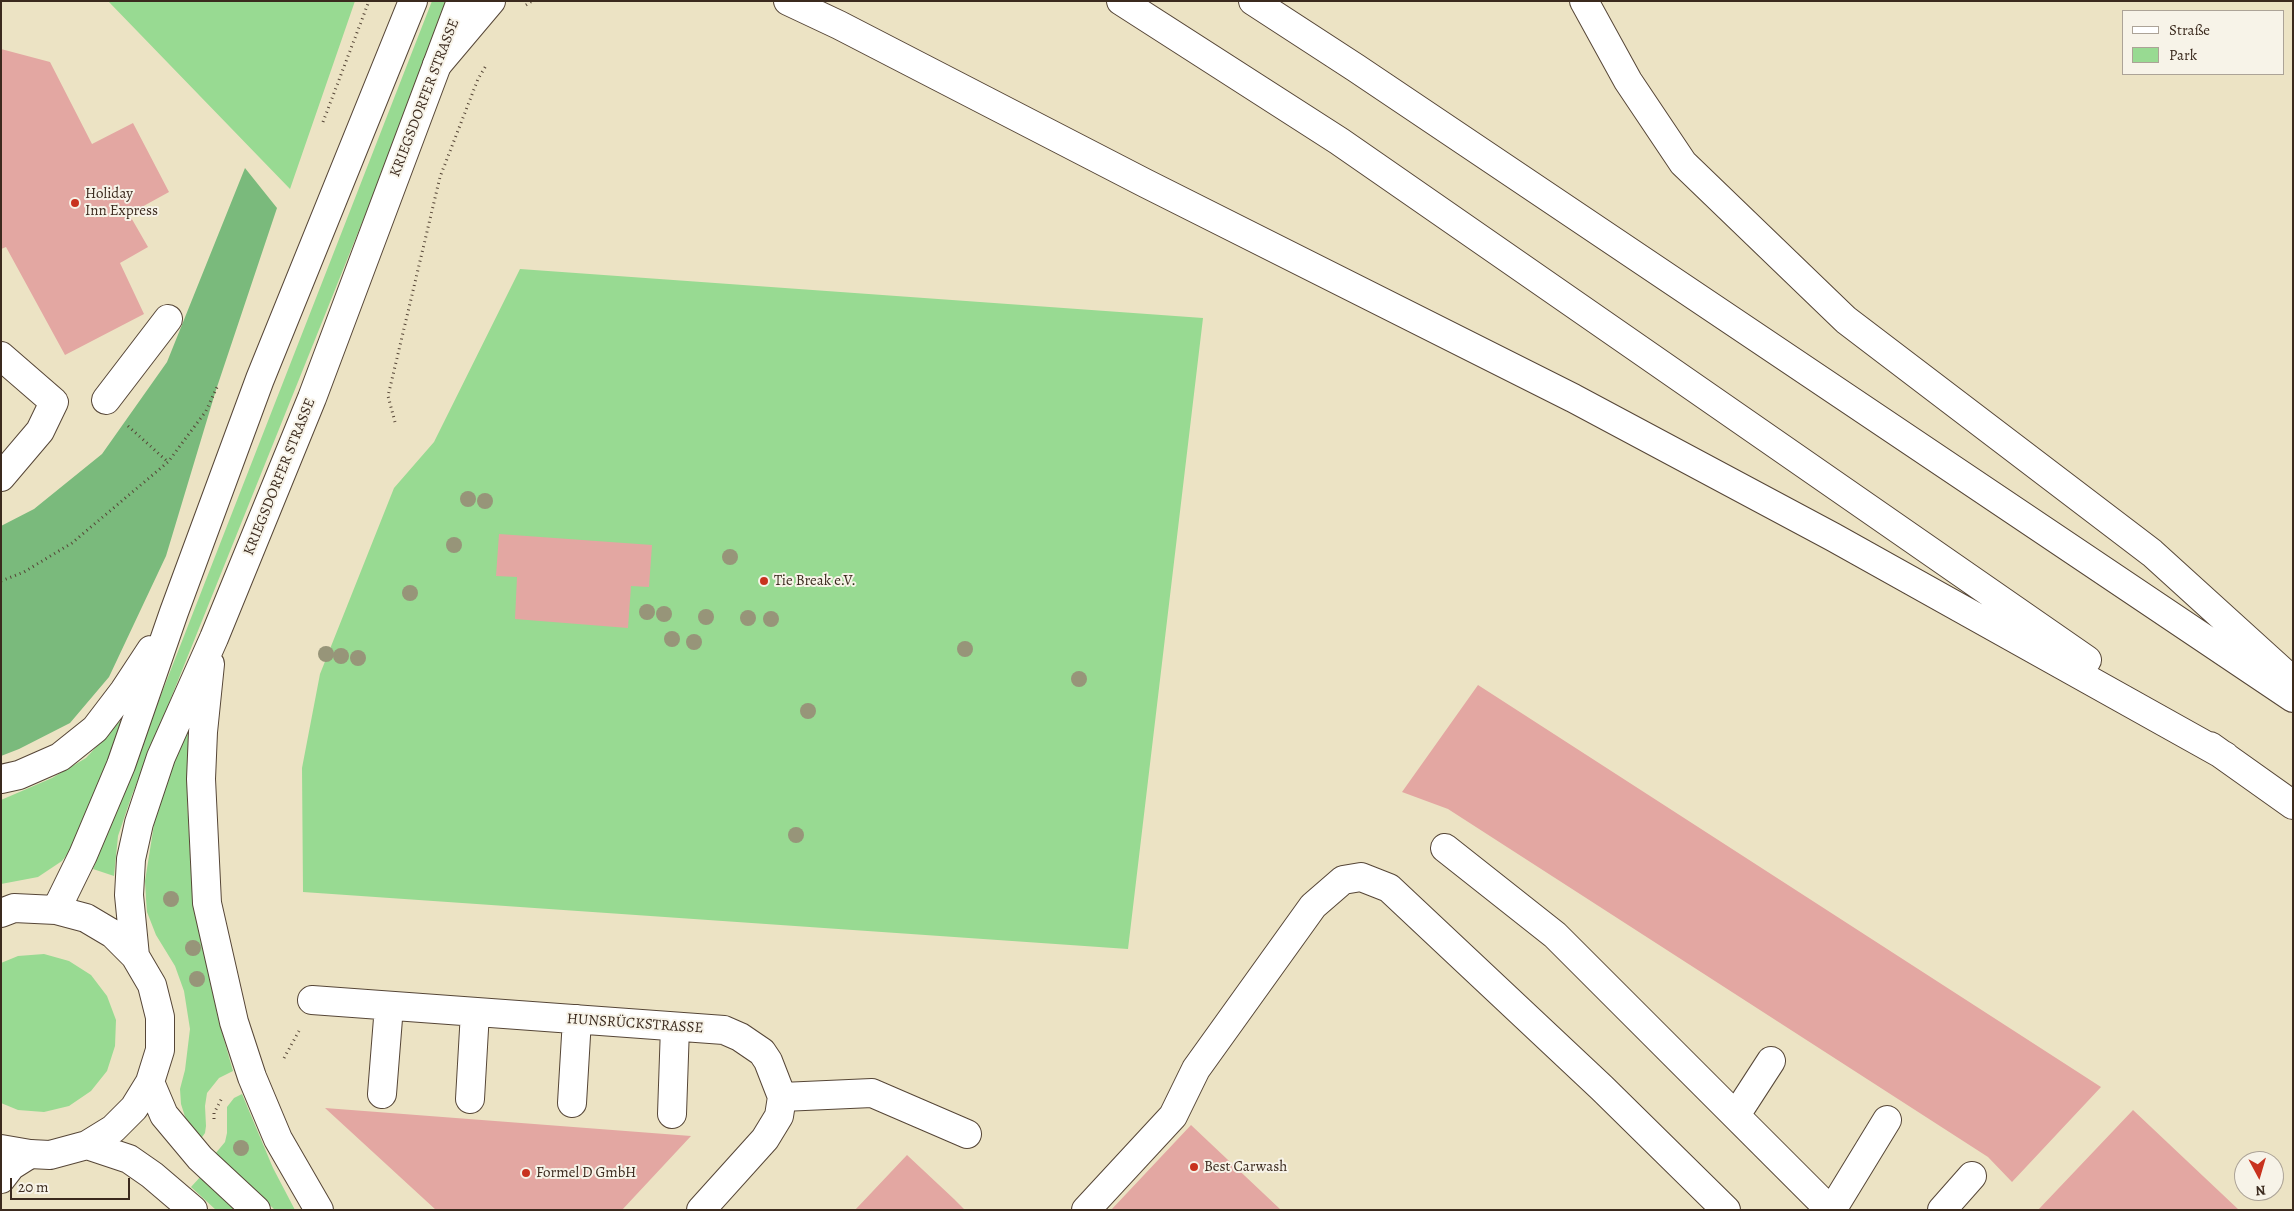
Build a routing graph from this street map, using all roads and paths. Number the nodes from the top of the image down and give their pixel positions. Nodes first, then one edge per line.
1 (369, 1) edge
2 (413, 1) edge
3 (461, 1) edge
4 (491, 1) edge
5 (532, 1) edge
6 (788, 1) edge
7 (798, 1) edge
8 (1122, 1) edge
9 (1253, 1) edge
10 (1584, 1) edge
11 (524, 6) dead end
12 (839, 25) junction
13 (488, 62) dead end
14 (437, 65) junction
15 (322, 126) dead end
16 (168, 319) dead end
17 (1, 356) edge
18 (218, 384) dead end
19 (106, 400) dead end
20 (395, 422) dead end
21 (125, 423) dead end
22 (168, 462) junction
23 (1, 477) edge
24 (1, 581) edge
25 (174, 612) junction
26 (214, 638) junction
27 (2293, 681) edge
28 (2293, 698) edge
29 (2225, 756) junction
30 (1, 779) edge
31 (2293, 805) edge
32 (1445, 848) dead end
33 (56, 910) junction
34 (1, 913) edge
35 (135, 956) junction
36 (312, 1000) dead end
37 (389, 1006) junction
38 (475, 1012) junction
39 (577, 1019) junction
40 (675, 1027) junction
41 (1771, 1061) dead end
42 (150, 1082) junction
43 (382, 1094) dead end
44 (782, 1097) junction
45 (470, 1099) dead end
46 (572, 1103) dead end
47 (672, 1114) dead end
48 (1736, 1114) junction
49 (1888, 1120) dead end
50 (967, 1134) dead end
51 (87, 1145) junction
52 (1, 1149) edge
53 (30, 1154) junction
54 (1972, 1176) dead end
55 (1, 1179) edge
56 (193, 1210) edge
57 (256, 1210) edge
58 (319, 1210) edge
59 (701, 1210) edge
60 (1086, 1210) edge
61 (1726, 1210) edge
62 (1831, 1210) edge
63 (1942, 1210) edge

1 - 15 path
2 - 25 main road
3 - 14 main road, KRIEGSDORFER STRASSE
4 - 14 main road
5 - 11 path
6 - 12 main road
7 - 12 main road
8 - 29 main road
9 - 28 main road
10 - 27 main road
12 - 29 main road
13 - 20 path
14 - 26 main road, KRIEGSDORFER STRASSE
16 - 19 main road
17 - 23 main road
18 - 22 path
21 - 22 path
22 - 24 path
25 - 30 main road
25 - 33 main road
26 - 35 main road, KRIEGSDORFER STRASSE
26 - 58 main road
29 - 31 main road
32 - 48 main road
33 - 34 main road
33 - 35 main road
35 - 42 main road
36 - 37 main road, HUNSRÜCKSTRASSE
37 - 38 main road, HUNSRÜCKSTRASSE
37 - 43 main road
38 - 39 main road, HUNSRÜCKSTRASSE
38 - 45 main road
39 - 40 main road, HUNSRÜCKSTRASSE
39 - 46 main road
40 - 44 main road, HUNSRÜCKSTRASSE
40 - 47 main road
41 - 48 main road
42 - 51 main road
42 - 57 main road
44 - 50 main road
44 - 59 main road
48 - 62 main road
49 - 62 main road
51 - 53 main road
51 - 56 main road
52 - 53 main road
53 - 55 main road
54 - 63 main road
60 - 61 main road

